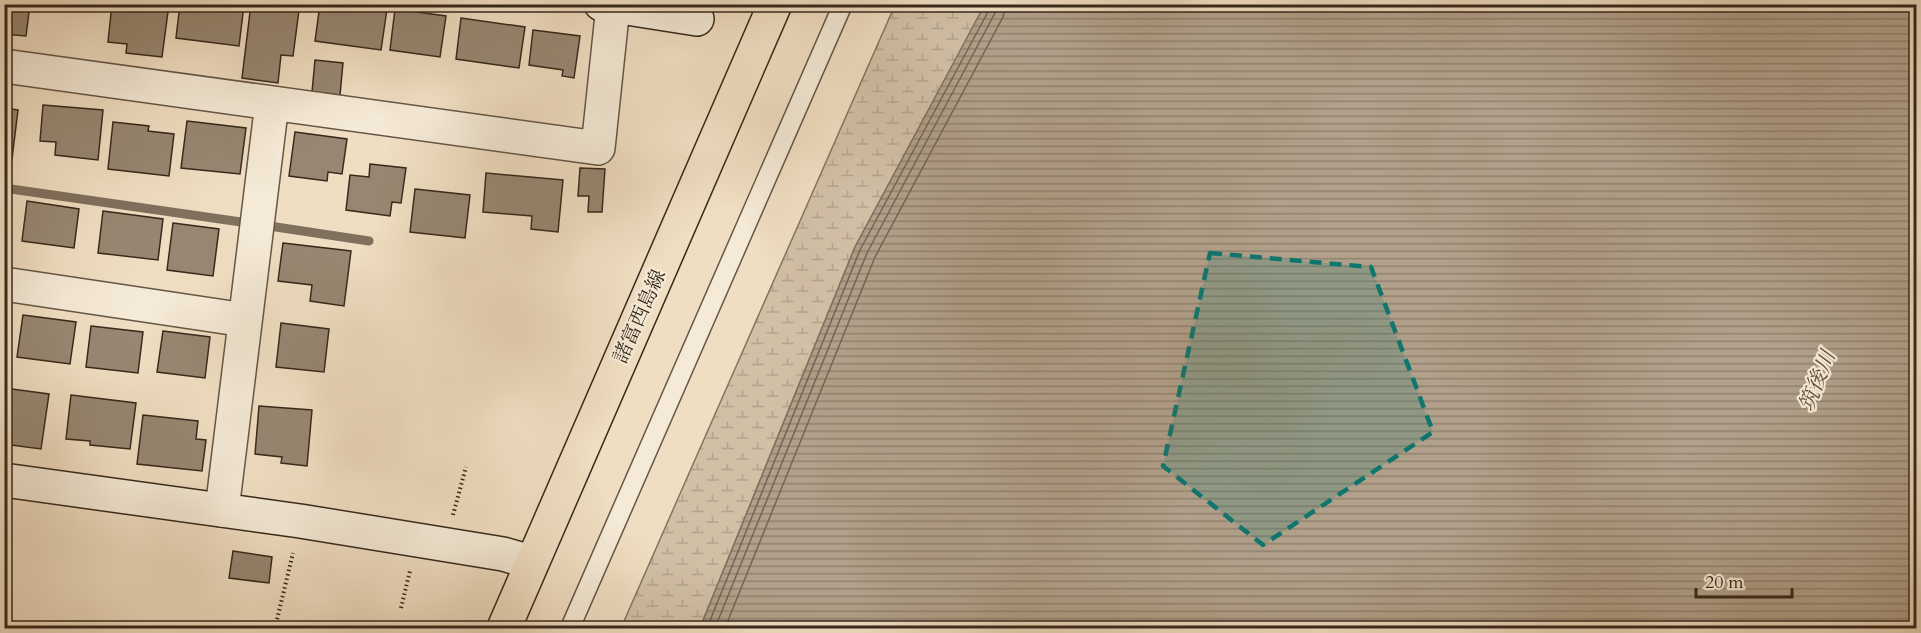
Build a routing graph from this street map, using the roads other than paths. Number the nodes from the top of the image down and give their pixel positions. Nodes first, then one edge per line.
1 (775, 4) edge
2 (843, 4) edge
3 (607, 5) edge
4 (697, 19) dead end
5 (4, 66) edge
6 (272, 103) junction
7 (4, 284) edge
8 (245, 320) junction
9 (4, 480) edge
10 (222, 510) junction
11 (531, 562) junction
12 (504, 628) edge
13 (570, 628) edge

1 - 11 main road, 諸富西島線
2 - 13 lane
3 - 4 street
3 - 6 street
5 - 6 street
6 - 8 street
7 - 8 street
8 - 10 street
9 - 10 street
10 - 11 street
11 - 12 main road, 諸富西島線

